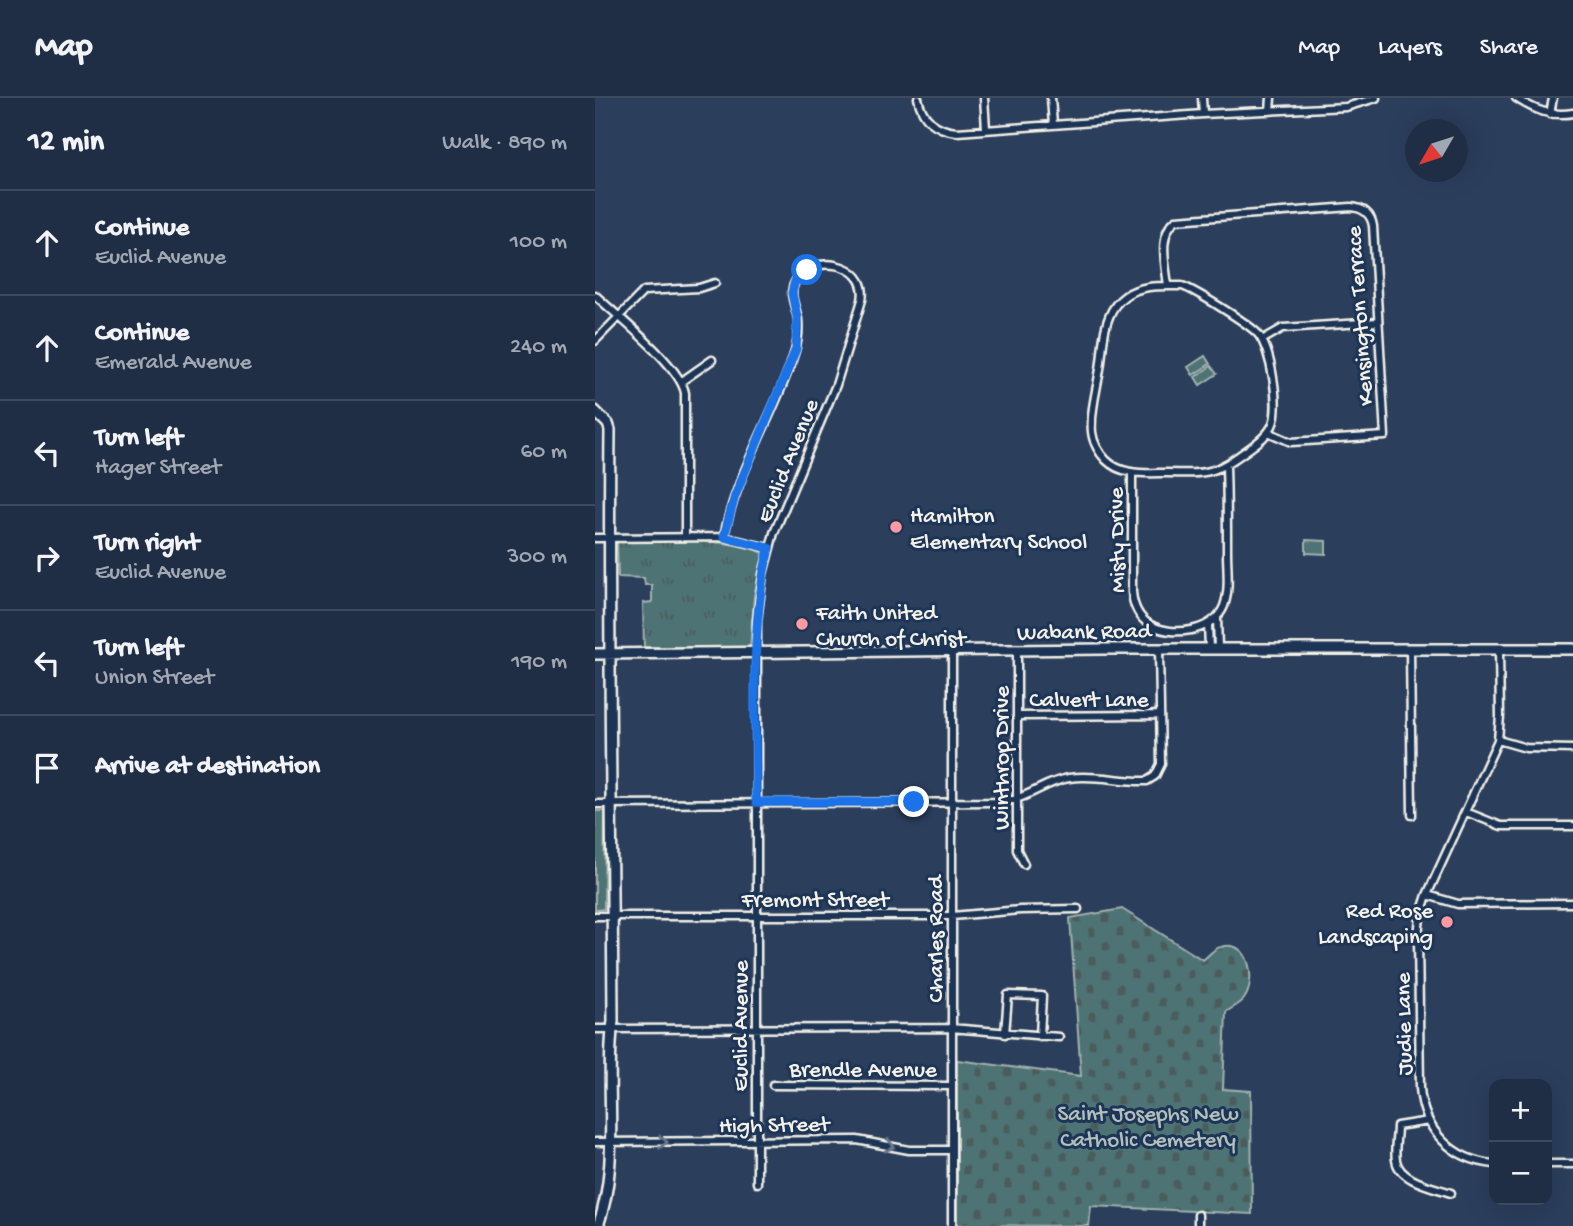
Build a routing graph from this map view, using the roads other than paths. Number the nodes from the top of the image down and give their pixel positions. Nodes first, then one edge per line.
1 (918, 98) edge
2 (984, 98) edge
3 (1051, 98) edge
4 (1202, 98) edge
5 (1271, 98) edge
6 (1325, 98) edge
7 (1376, 98) edge
8 (1516, 98) edge
9 (1553, 98) edge
10 (1326, 108) junction
11 (1270, 111) junction
12 (1573, 113) edge
13 (1203, 114) junction
14 (1550, 114) junction
15 (1053, 125) junction
16 (986, 130) junction
17 (715, 283) dead end
18 (1168, 286) junction
19 (595, 295) edge
20 (617, 317) junction
21 (1378, 322) junction
22 (1262, 340) junction
23 (595, 341) edge
24 (712, 360) dead end
25 (682, 381) junction
26 (595, 411) edge
27 (1268, 432) junction
28 (1226, 466) junction
29 (1132, 472) junction
30 (685, 536) junction
31 (609, 537) junction
32 (724, 537) junction
33 (595, 538) edge
34 (769, 548) junction
35 (1217, 617) junction
36 (1208, 624) junction
37 (1159, 649) junction
38 (1213, 649) junction
39 (1410, 649) junction
40 (1573, 649) edge
41 (1017, 650) junction
42 (1499, 650) junction
43 (952, 651) junction
44 (756, 653) junction
45 (595, 654) edge
46 (612, 654) junction
47 (1160, 715) junction
48 (1018, 716) junction
49 (1497, 740) junction
50 (1573, 749) edge
51 (1018, 800) junction
52 (756, 802) junction
53 (952, 802) junction
54 (595, 804) edge
55 (612, 804) junction
56 (1466, 812) junction
57 (1412, 815) dead end
58 (1573, 826) edge
59 (1024, 864) dead end
60 (1427, 895) junction
61 (1573, 903) edge
62 (1077, 909) dead end
63 (595, 916) edge
64 (613, 916) junction
65 (757, 916) junction
66 (952, 916) junction
67 (757, 1028) junction
68 (951, 1028) junction
69 (595, 1029) edge
70 (612, 1029) junction
71 (1005, 1034) junction
72 (1040, 1036) junction
73 (1059, 1037) dead end
74 (773, 1085) dead end
75 (952, 1086) junction
76 (1429, 1121) junction
77 (757, 1141) junction
78 (595, 1142) edge
79 (610, 1142) junction
80 (952, 1150) junction
81 (1489, 1163) edge
82 (1552, 1164) edge
83 (1573, 1164) edge
84 (757, 1182) dead end
85 (1451, 1193) dead end
86 (1199, 1215) dead end
87 (598, 1226) edge
88 (952, 1226) edge
89 (1198, 1226) edge

1 - 16 street
2 - 16 street
3 - 15 street
4 - 13 street
5 - 11 street
6 - 10 street
7 - 10 street
8 - 14 street
9 - 14 street
10 - 11 street
11 - 13 street
12 - 14 street
13 - 15 street
15 - 16 street
17 - 20 street
18 - 21 street, Kensington Terrace
18 - 22 street
18 - 29 street
19 - 20 street
20 - 23 street
20 - 25 street
21 - 22 street
21 - 27 street, Kensington Terrace
22 - 27 street
24 - 25 street
25 - 30 street
26 - 31 street
27 - 28 street
28 - 29 street
28 - 35 street
29 - 36 street, Misty Drive
30 - 31 street
30 - 32 street
31 - 33 street
31 - 46 street
32 - 34 street
32 - 34 street, Euclid Avenue
34 - 44 street, Euclid Avenue
35 - 36 street
35 - 38 street
36 - 38 street
37 - 38 street, Wabank Road
37 - 41 street, Wabank Road
37 - 47 street
38 - 39 street, Wabank Road
39 - 42 street, Wabank Road
39 - 57 street
40 - 42 street, Wabank Road
41 - 43 street, Wabank Road
41 - 48 street, Winthrop Drive
42 - 49 street, Judie Lane
43 - 44 street, Wabank Road
43 - 53 street, Charles Road
44 - 46 street, Wabank Road
44 - 52 street, Euclid Avenue
45 - 46 street, Wabank Road
46 - 55 street
47 - 48 street, Calvert Lane
47 - 51 street
48 - 51 street, Winthrop Drive
49 - 50 street
49 - 56 street, Judie Lane
51 - 53 street
51 - 59 street, Winthrop Drive
52 - 53 street
52 - 55 street
52 - 65 street, Euclid Avenue
53 - 66 street, Charles Road
54 - 55 street
55 - 64 street
56 - 58 street
56 - 60 street, Judie Lane
60 - 61 street
60 - 76 street, Judie Lane
62 - 66 street, Fremont Street
63 - 64 street, Fremont Street
64 - 65 street, Fremont Street
64 - 70 street
65 - 66 street, Fremont Street
65 - 67 street, Euclid Avenue
66 - 68 street, Charles Road
67 - 68 street
67 - 70 street
67 - 77 street, Euclid Avenue
68 - 71 street
68 - 75 street, Charles Road
69 - 70 street
70 - 79 street
71 - 72 street
71 - 72 street
72 - 73 street
74 - 75 street, Brendle Avenue
75 - 80 street, Charles Road
76 - 81 street, Judie Lane
76 - 85 street
79 -> 77 street, High Street
77 -> 80 street, High Street
77 - 84 street, Euclid Avenue
78 - 79 street, High Street
79 - 87 street
80 - 88 street, Charles Road
82 - 83 street
86 - 89 street

